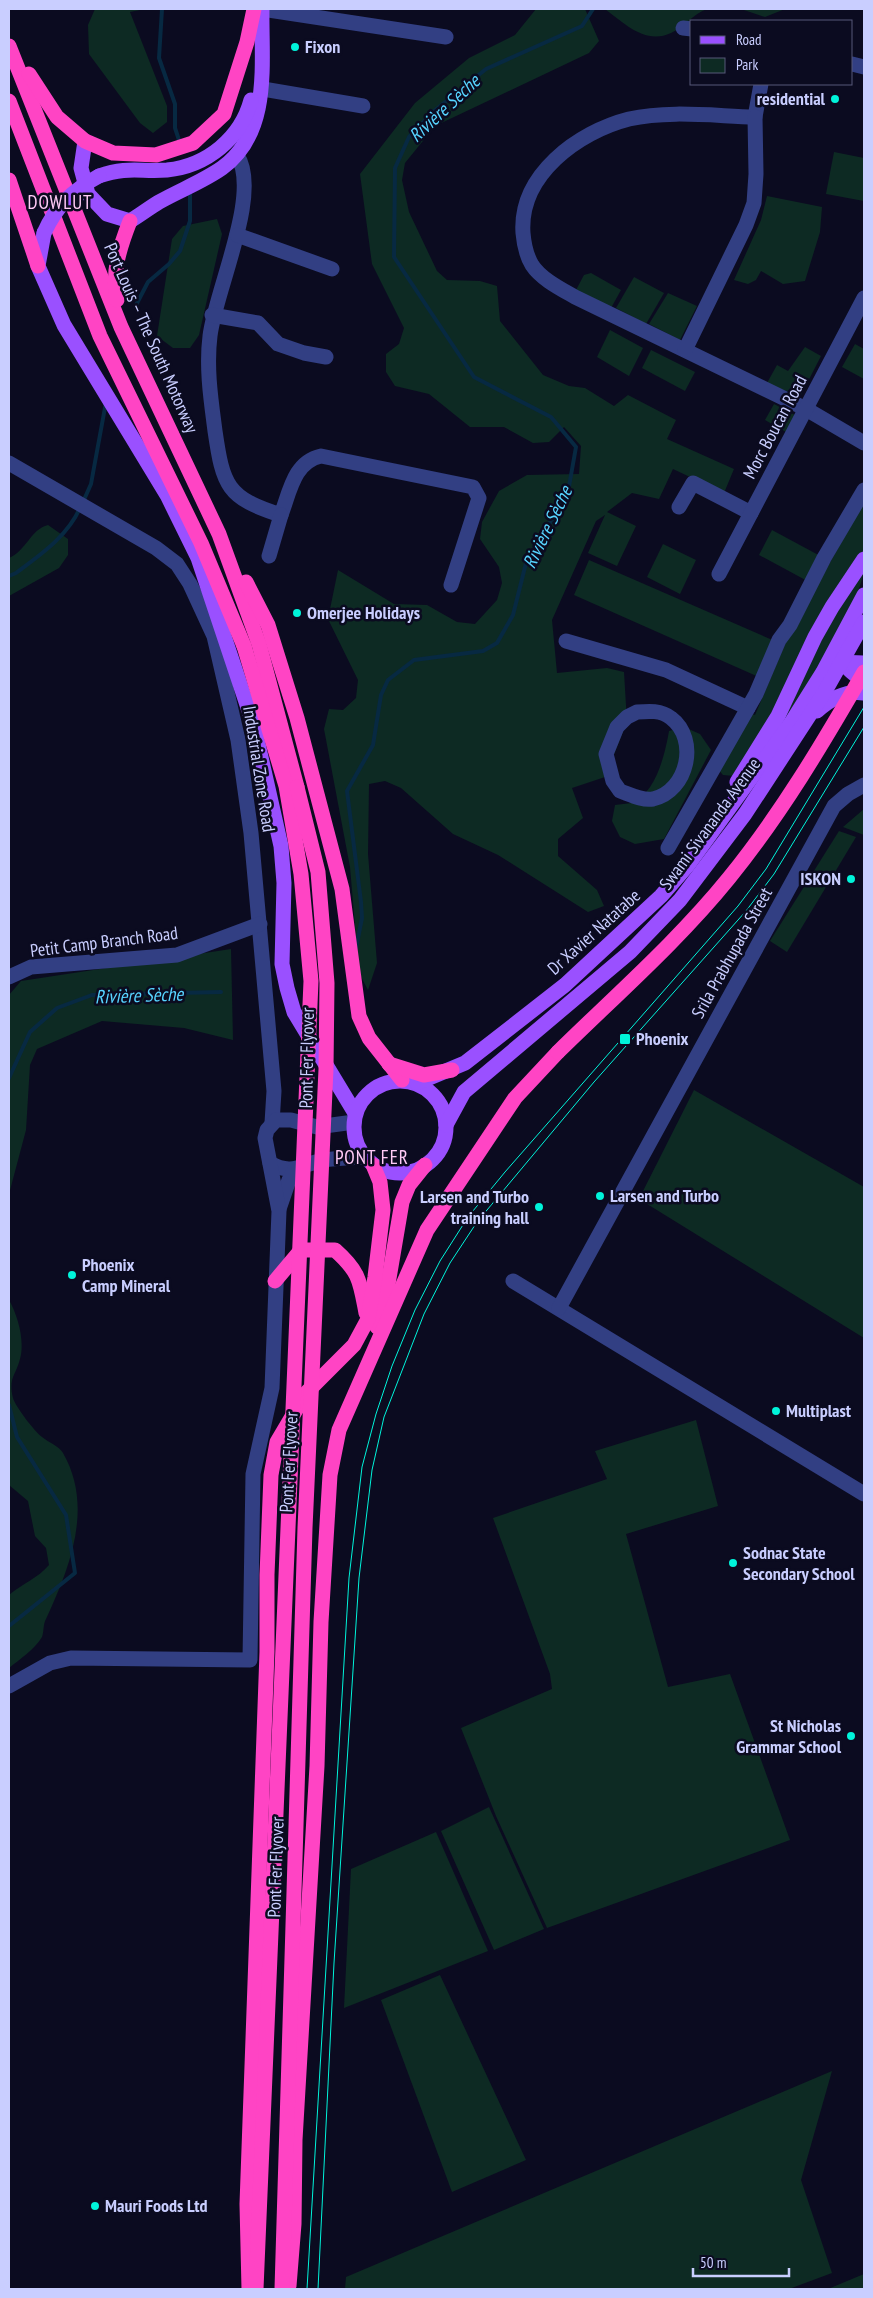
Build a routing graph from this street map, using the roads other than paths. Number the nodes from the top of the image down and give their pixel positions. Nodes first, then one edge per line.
1 (255, 9) edge
2 (262, 9) edge
3 (446, 37) dead end
4 (9, 41) edge
5 (9, 46) edge
6 (761, 85) edge
7 (263, 89) junction
8 (9, 101) edge
9 (363, 106) dead end
10 (755, 117) junction
11 (85, 141) junction
12 (237, 155) junction
13 (9, 180) edge
14 (130, 221) junction
15 (237, 235) junction
16 (38, 266) junction
17 (332, 269) dead end
18 (864, 298) edge
19 (212, 315) junction
20 (121, 327) junction
21 (685, 350) junction
22 (326, 357) dead end
23 (806, 409) junction
24 (864, 443) edge
25 (9, 463) edge
26 (197, 485) junction
27 (864, 490) edge
28 (167, 495) junction
29 (679, 506) dead end
30 (751, 513) junction
31 (281, 515) junction
32 (201, 543) junction
33 (269, 556) dead end
34 (864, 559) edge
35 (719, 574) dead end
36 (450, 584) dead end
37 (864, 595) edge
38 (864, 622) edge
39 (843, 636) junction
40 (566, 640) dead end
41 (251, 645) junction
42 (842, 661) junction
43 (864, 663) edge
44 (823, 672) junction
45 (864, 672) edge
46 (864, 681) edge
47 (864, 693) edge
48 (748, 708) junction
49 (805, 722) junction
50 (683, 773) junction
51 (706, 779) junction
52 (864, 785) edge
53 (668, 848) dead end
54 (688, 865) junction
55 (260, 924) junction
56 (9, 977) edge
57 (389, 1064) junction
58 (452, 1070) junction
59 (402, 1080) junction
60 (417, 1083) junction
61 (274, 1091) junction
62 (354, 1117) junction
63 (289, 1120) junction
64 (272, 1123) junction
65 (446, 1125) junction
66 (369, 1161) junction
67 (270, 1163) junction
68 (425, 1165) junction
69 (295, 1169) junction
70 (279, 1211) junction
71 (275, 1281) junction
72 (513, 1281) dead end
73 (559, 1308) junction
74 (368, 1319) junction
75 (361, 1381) junction
76 (864, 1494) edge
77 (9, 1686) edge
78 (249, 2289) edge
79 (256, 2289) edge
80 (282, 2289) edge
81 (288, 2289) edge

1 - 11 highway
1 - 16 main road, bridge
2 - 3 street
2 - 7 main road
4 - 11 highway
5 - 20 highway, Port Louis – The South Motorway
6 - 10 street
7 - 9 street
7 - 12 main road
8 - 32 highway
10 - 21 street
10 - 21 street
11 - 14 main road
12 - 14 main road
12 - 15 street
13 - 16 highway
14 - 20 highway
15 - 17 street
15 - 19 street
16 - 28 main road
18 - 23 street, Morc Boucan Road
19 - 22 street
19 - 31 street
20 - 26 highway, Port Louis – The South Motorway
21 - 23 street
23 - 24 street
23 - 30 street, Morc Boucan Road
25 - 55 street, Industrial Zone Road
26 - 41 highway, Port Louis – The South Motorway
26 - 57 highway
27 - 48 street
28 - 32 highway
28 - 62 main road
29 - 30 street
30 - 35 street, Morc Boucan Road
31 - 33 street
31 - 36 street
32 - 41 highway
34 - 54 main road
37 - 39 main road, Dr Xavier Natatabe
38 - 42 main road, Swami Sivananda Avenue
39 - 42 main road
39 - 44 main road, Dr Xavier Natatabe
40 - 48 street
41 - 79 highway, Pont Fer Flyover, bridge
41 - 80 highway, Pont Fer Flyover, bridge
42 - 43 main road
42 - 44 main road
42 - 46 main road
42 - 49 main road, Swami Sivananda Avenue
44 - 54 main road, Dr Xavier Natatabe
45 - 75 highway, bridge
47 - 49 main road
48 - 51 street
49 - 65 main road, Swami Sivananda Avenue
50 - 50 street
50 - 51 street
51 - 53 street
52 - 73 street, Srila Prabhupada Street
54 - 58 main road, Dr Xavier Natatabe
55 - 56 street, Petit Camp Branch Road
55 - 61 street, Industrial Zone Road
57 - 58 highway
57 - 59 highway
58 - 60 main road, Dr Xavier Natatabe
59 - 60 main road
59 - 62 main road
60 - 65 main road
61 - 63 street
61 - 64 street
62 - 63 street
62 - 66 main road
63 - 64 street
64 - 67 street
65 - 68 main road
66 - 68 main road
66 - 69 street
66 - 74 highway
67 - 69 street
67 - 70 street
68 - 75 highway
69 - 70 street
70 - 71 street
71 - 74 highway
71 - 77 street
72 - 73 street
73 - 76 street
74 - 78 highway
75 - 81 highway

